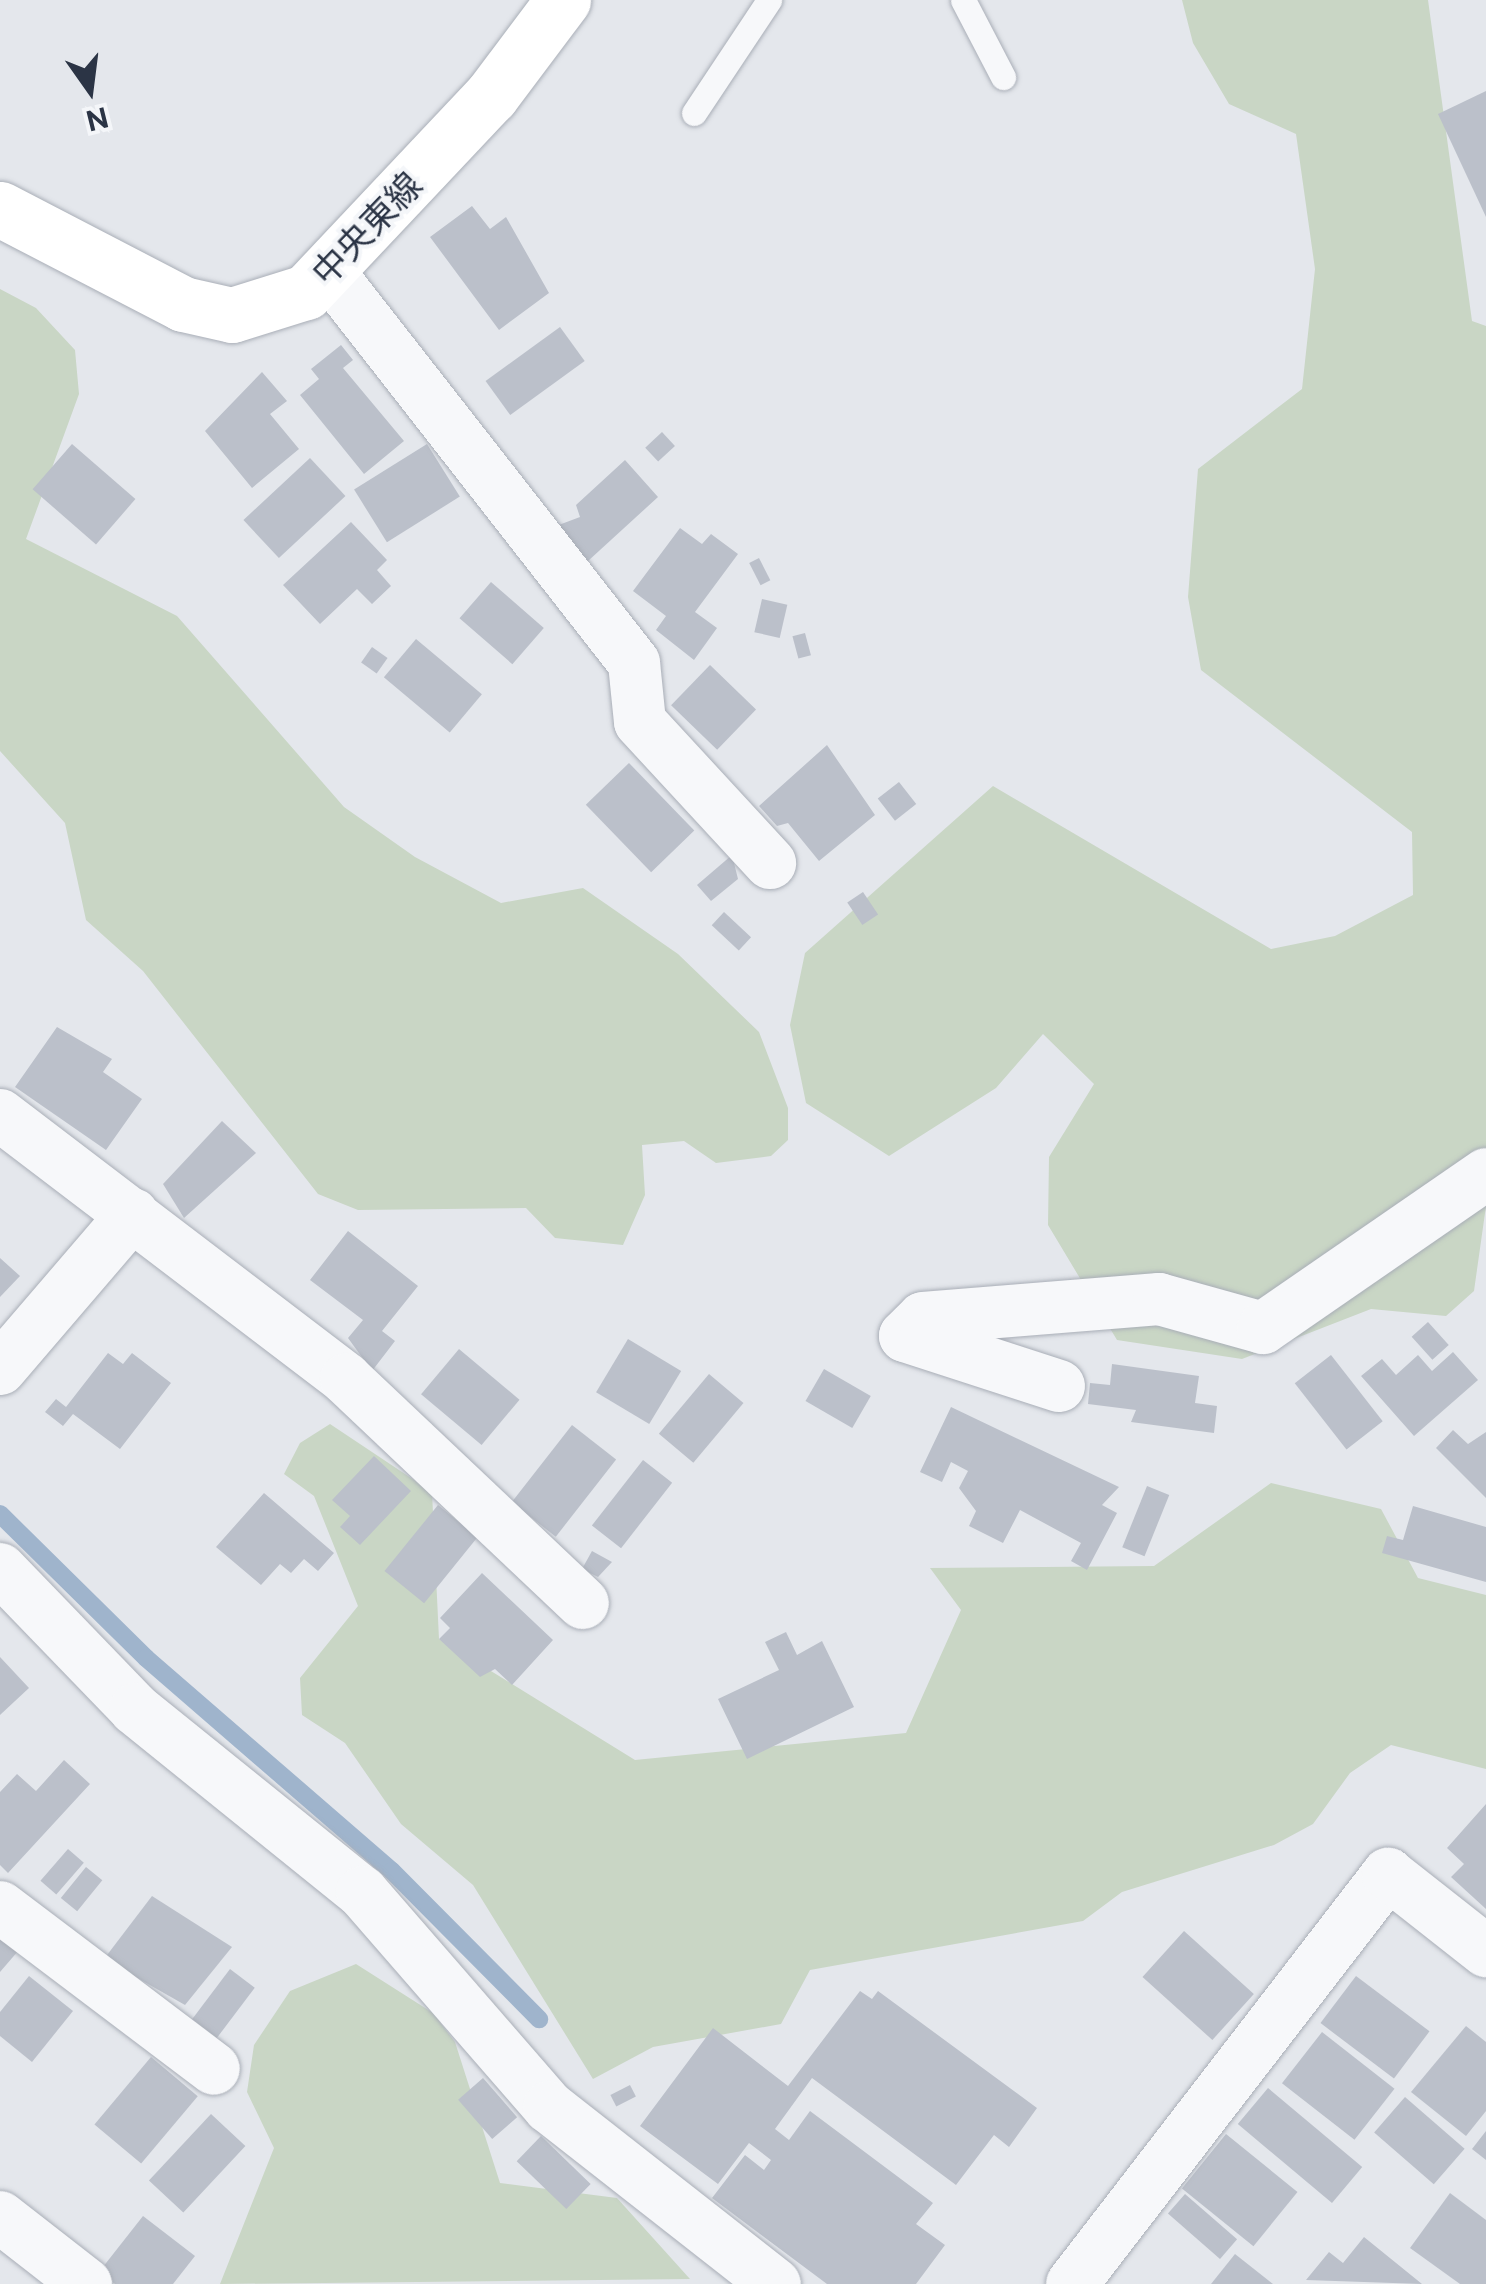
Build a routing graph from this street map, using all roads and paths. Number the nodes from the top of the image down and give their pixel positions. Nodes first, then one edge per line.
1 (563, 0) edge
2 (769, 0) edge
3 (963, 0) edge
4 (1003, 77) dead end
5 (694, 113) dead end
6 (0, 209) edge
7 (328, 271) junction
8 (770, 863) dead end
9 (0, 1115) edge
10 (1486, 1174) edge
11 (134, 1214) junction
12 (0, 1368) edge
13 (1059, 1386) dead end
14 (0, 1569) edge
15 (583, 1603) dead end
16 (0, 1906) edge
17 (1486, 1951) edge
18 (214, 2069) dead end
19 (0, 2217) edge
20 (86, 2284) edge
21 (775, 2284) edge
22 (1073, 2284) edge

1 - 7 main road, 中央東線
2 - 5 lane
3 - 4 lane
6 - 7 main road, 中央東線
7 - 8 street
9 - 11 street
10 - 13 street
11 - 12 street
11 - 15 street
14 - 21 street
16 - 18 street
17 - 22 street
19 - 20 street

